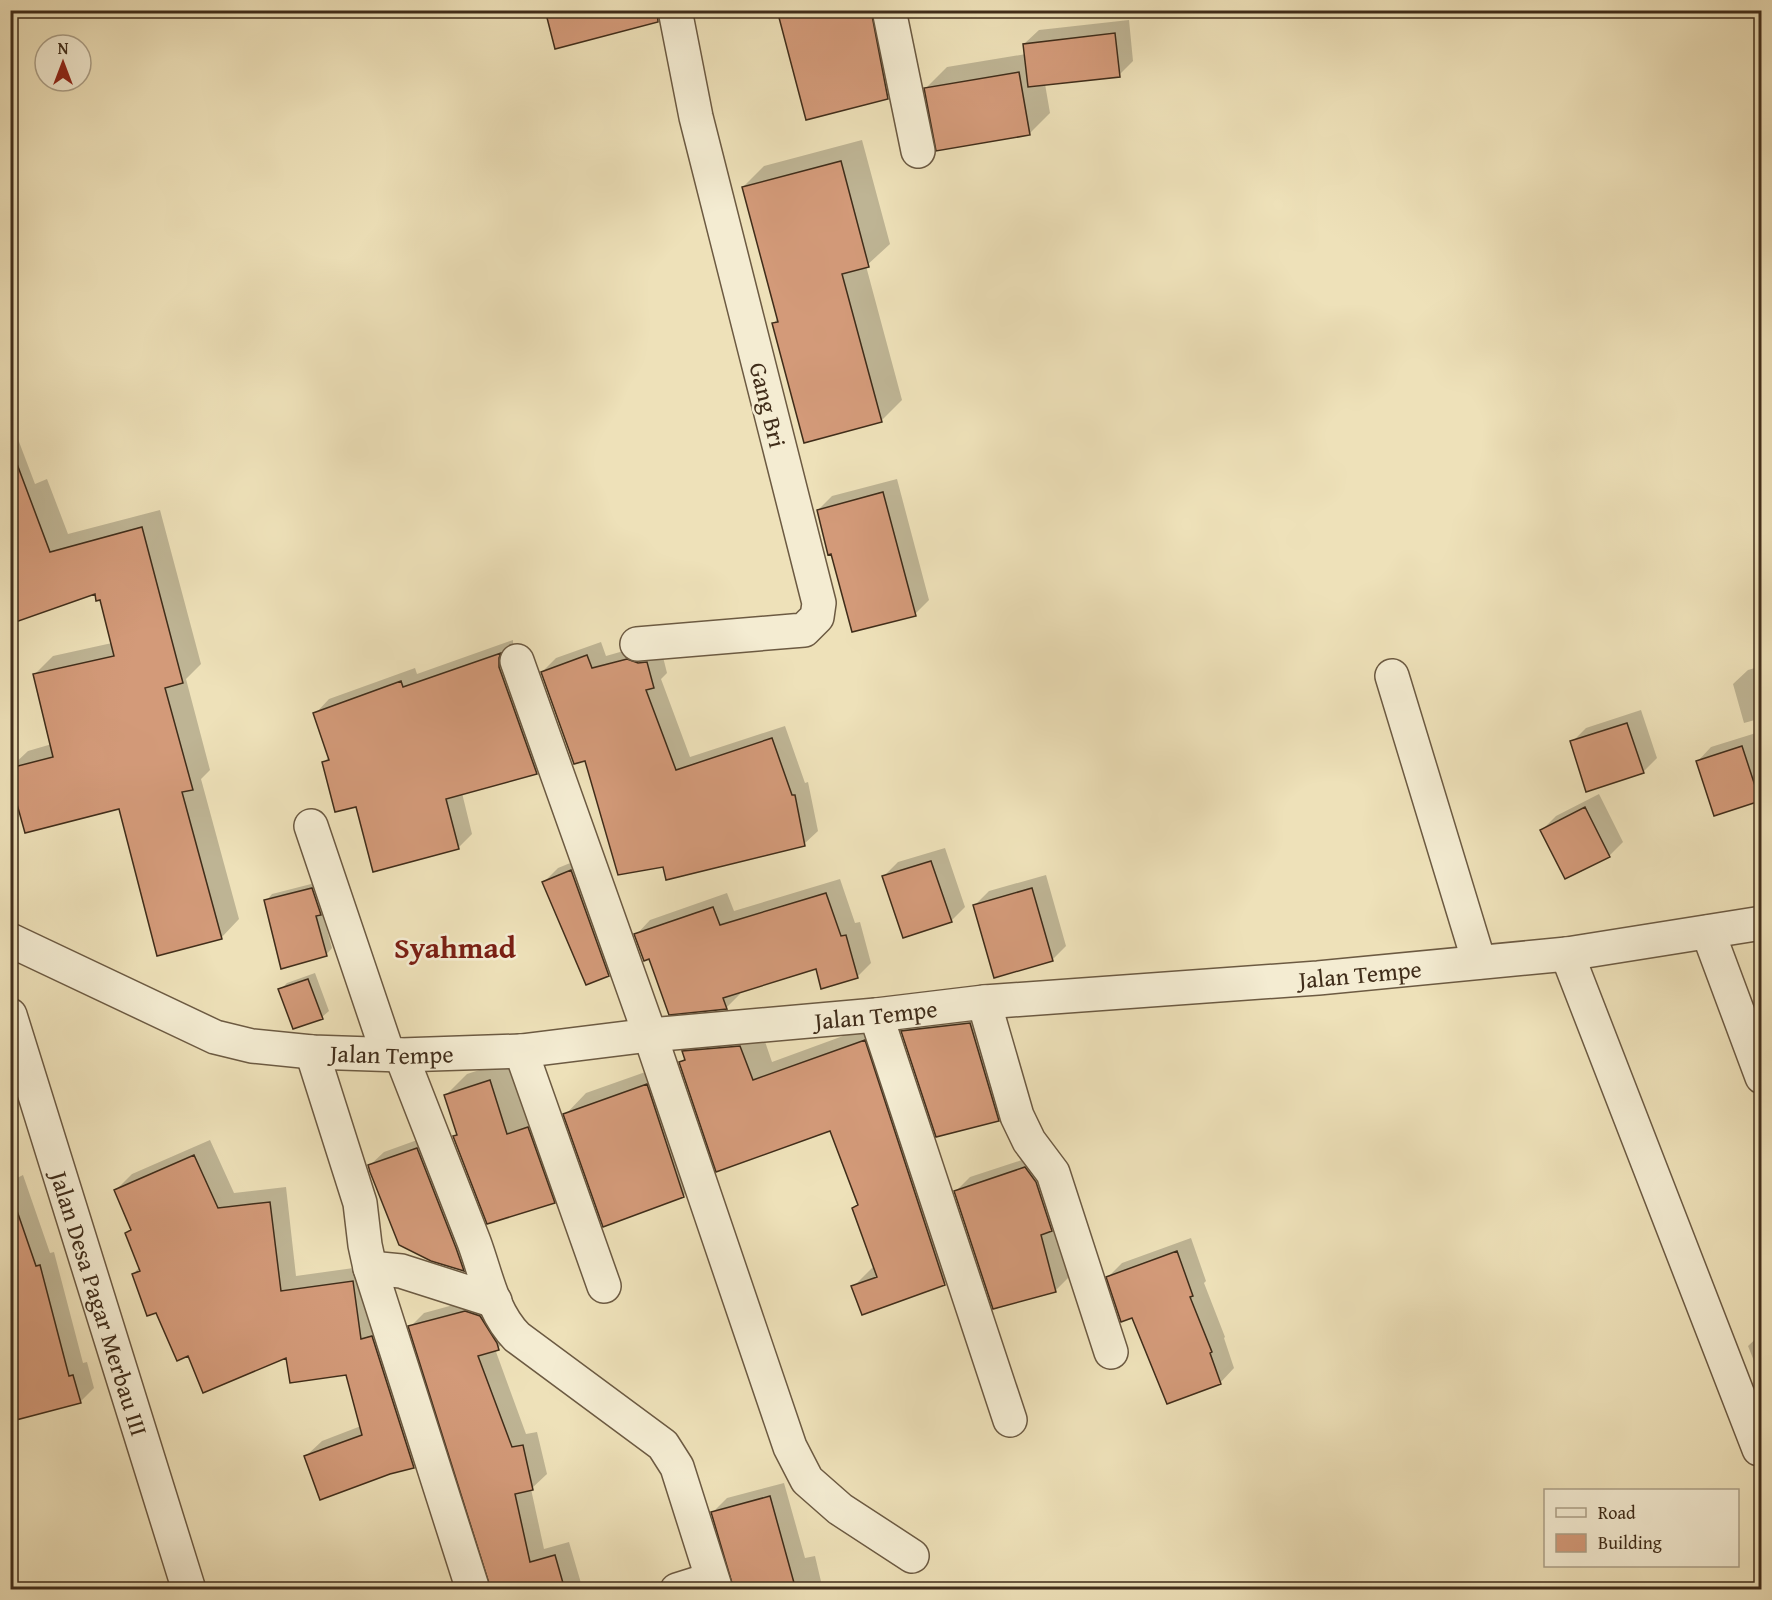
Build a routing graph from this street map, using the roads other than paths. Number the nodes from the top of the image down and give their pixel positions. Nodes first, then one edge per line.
1 (675, 10) edge
2 (889, 10) edge
3 (918, 151) dead end
4 (637, 644) dead end
5 (517, 661) dead end
6 (1392, 676) dead end
7 (311, 826) dead end
8 (1761, 923) edge
9 (1708, 932) junction
10 (10, 940) edge
11 (1567, 954) junction
12 (1479, 962) junction
13 (984, 1002) junction
14 (876, 1015) junction
15 (12, 1021) edge
16 (650, 1035) junction
17 (521, 1051) junction
18 (312, 1052) junction
19 (394, 1054) junction
20 (1761, 1077) edge
21 (367, 1256) junction
22 (604, 1286) dead end
23 (494, 1300) junction
24 (1111, 1352) dead end
25 (1010, 1420) dead end
26 (1759, 1449) dead end
27 (912, 1556) dead end
28 (714, 1584) edge
29 (189, 1590) edge
30 (473, 1590) edge
31 (678, 1590) edge

1 - 4 street, Gang Bri
2 - 3 street
5 - 16 street
6 - 12 street
7 - 19 street
8 - 9 street, Jalan Tempe
9 - 11 street, Jalan Tempe
9 - 20 street
10 - 18 street, Jalan Tempe
11 - 12 street, Jalan Tempe
11 - 26 street
12 - 13 street, Jalan Tempe
13 - 14 street, Jalan Tempe
13 - 24 street
14 - 16 street, Jalan Tempe
14 - 25 street
15 - 29 street, Jalan Desa Pagar Merbau III
16 - 17 street, Jalan Tempe
16 - 27 street
17 - 19 street, Jalan Tempe
17 - 22 street
18 - 19 street, Jalan Tempe
18 - 21 street
19 - 23 street
21 - 23 street
21 - 30 street
23 - 28 street
28 - 31 street

